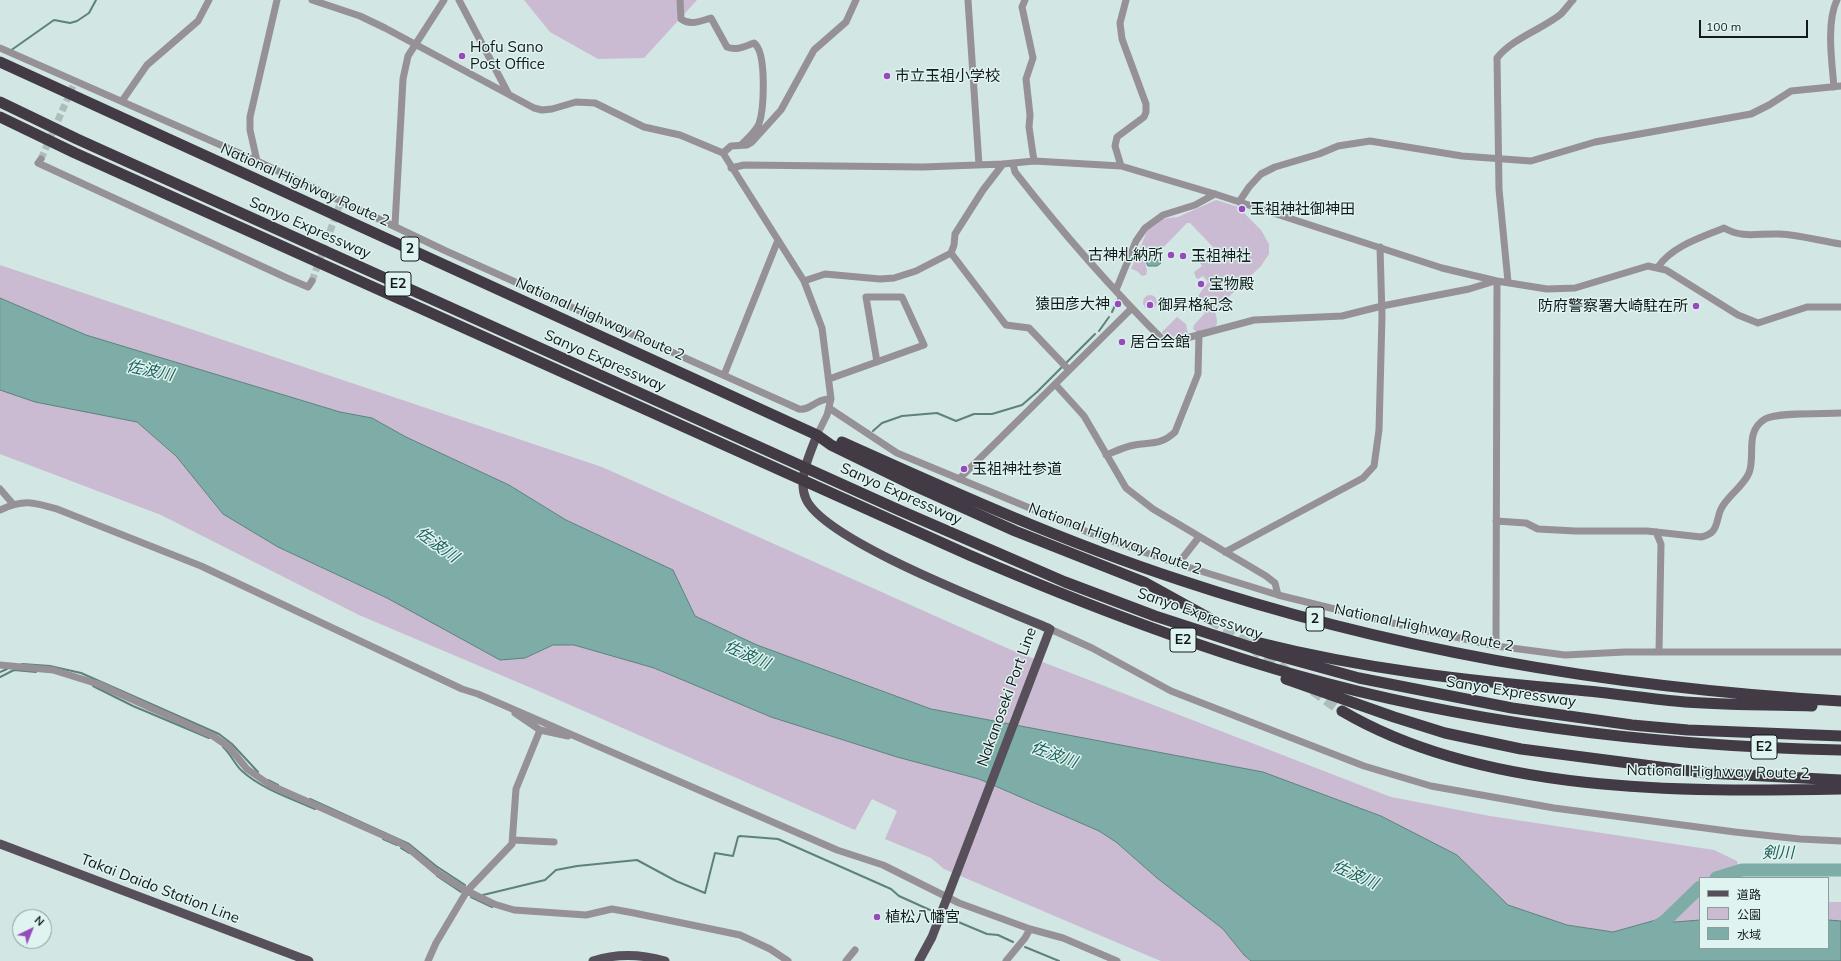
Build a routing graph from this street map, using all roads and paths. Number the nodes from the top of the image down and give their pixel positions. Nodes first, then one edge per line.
1 (209, 0) edge
2 (277, 0) edge
3 (312, 0) edge
4 (444, 0) edge
5 (459, 0) edge
6 (680, 0) edge
7 (856, 0) edge
8 (968, 0) edge
9 (1025, 0) edge
10 (1126, 0) edge
11 (1573, 0) edge
12 (1837, 0) edge
13 (415, 45) junction
14 (0, 48) edge
15 (2, 63) edge
16 (1838, 87) edge
17 (508, 93) junction
18 (122, 101) junction
19 (1, 103) edge
20 (0, 117) edge
21 (741, 145) junction
22 (723, 153) junction
23 (41, 159) dead end
24 (1498, 159) junction
25 (257, 160) junction
26 (1034, 161) junction
27 (1003, 164) junction
28 (1013, 164) junction
29 (979, 165) junction
30 (1121, 166) junction
31 (731, 168) junction
32 (1215, 194) junction
33 (1239, 202) junction
34 (395, 225) junction
35 (778, 240) junction
36 (1841, 244) edge
37 (1380, 247) junction
38 (951, 253) junction
39 (1658, 267) junction
40 (312, 281) dead end
41 (1498, 281) junction
42 (804, 282) junction
43 (1508, 282) junction
44 (1116, 290) junction
45 (1382, 306) junction
46 (1841, 307) edge
47 (1131, 309) junction
48 (1199, 334) junction
49 (877, 362) junction
50 (1068, 370) junction
51 (724, 375) junction
52 (829, 378) junction
53 (1055, 384) junction
54 (831, 399) junction
55 (829, 408) junction
56 (1841, 414) edge
57 (816, 435) junction
58 (1106, 455) junction
59 (959, 479) junction
60 (0, 489) edge
61 (14, 504) junction
62 (0, 510) edge
63 (1496, 521) junction
64 (1656, 532) junction
65 (1200, 537) junction
66 (1226, 552) junction
67 (1178, 564) junction
68 (1278, 595) junction
69 (1155, 616) junction
70 (1211, 619) tunnel mouth
71 (1050, 628) junction
72 (1496, 646) junction
73 (1222, 652) junction
74 (1658, 652) junction
75 (1841, 652) edge
76 (0, 665) edge
77 (1841, 701) edge
78 (1841, 708) edge
79 (512, 709) junction
80 (1342, 711) tunnel mouth
81 (540, 730) junction
82 (575, 735) junction
83 (1841, 736) edge
84 (1841, 750) edge
85 (1841, 780) edge
86 (1841, 789) edge
87 (514, 840) junction
88 (1841, 841) edge
89 (554, 842) dead end
90 (0, 844) edge
91 (468, 891) junction
92 (947, 898) junction
93 (1030, 929) junction
94 (855, 950) dead end
95 (309, 961) edge
96 (428, 961) edge
97 (593, 961) edge
98 (665, 961) edge
99 (788, 961) edge
100 (846, 961) edge
101 (919, 961) edge
102 (1006, 961) edge
103 (1117, 961) edge

1 - 18 street
2 - 25 street
3 - 13 street
4 - 13 street
5 - 17 street
6 - 21 street
7 - 21 street
8 - 29 street
9 - 26 street
10 - 30 street
11 - 24 street
12 - 16 street
13 - 17 street
13 - 34 street
14 - 18 street
15 - 57 highway, National Highway Route 2 / 2
16 - 24 street
17 - 22 street
18 - 25 street
19 - 69 highway, Sanyo Expressway / E2
20 - 73 highway, Sanyo Expressway / E2
21 - 22 street
22 - 31 street
23 - 40 street
24 - 33 street
24 - 43 street
25 - 34 street
26 - 28 street
26 - 30 street
27 - 28 street
27 - 29 street
27 - 38 street
28 - 44 street
29 - 31 street
30 - 32 street
31 - 35 street
32 - 33 street
32 - 44 street
33 - 37 street
34 - 51 street
35 - 42 street
35 - 51 street
36 - 39 street
37 - 41 street
37 - 45 street
38 - 42 street
38 - 50 street
39 - 43 street
39 - 46 street
41 - 43 street
41 - 45 street
41 - 63 street
42 - 52 street
44 - 47 street
45 - 48 street
45 - 66 street
47 - 48 street
47 - 50 street
48 - 58 street
49 - 49 street
49 - 52 street
50 - 53 street
51 - 54 street
52 - 54 street
53 - 58 street
53 - 59 street
54 - 55 street
55 - 57 street
55 - 59 street
56 - 64 street
57 - 70 highway, National Highway Route 2 / 2
57 - 71 main road, Nakanoseki Port Line
57 - 77 highway, National Highway Route 2 / 2
58 - 65 street
59 - 67 street
60 - 61 street
61 - 62 street
61 - 79 street
63 - 64 street
63 - 72 street
64 - 74 street
65 - 66 street
65 - 67 street
66 - 68 street
67 - 68 street
68 - 72 street
69 - 78 highway
69 - 83 highway, Sanyo Expressway / E2
71 - 88 street
71 - 92 main road, Nakanoseki Port Line
72 - 74 street
73 - 84 highway, Sanyo Expressway / E2
73 - 85 highway
74 - 75 street
76 - 91 street
79 - 81 street
79 - 82 street
80 - 86 highway, National Highway Route 2
81 - 82 street
81 - 87 street
82 - 92 street
87 - 89 street
87 - 91 street
90 - 95 main road, Takai Daido Station Line
91 - 96 street
91 - 99 street
92 - 93 street
92 - 101 main road, Nakanoseki Port Line
93 - 102 street
93 - 103 street
94 - 100 street
97 - 98 main road

